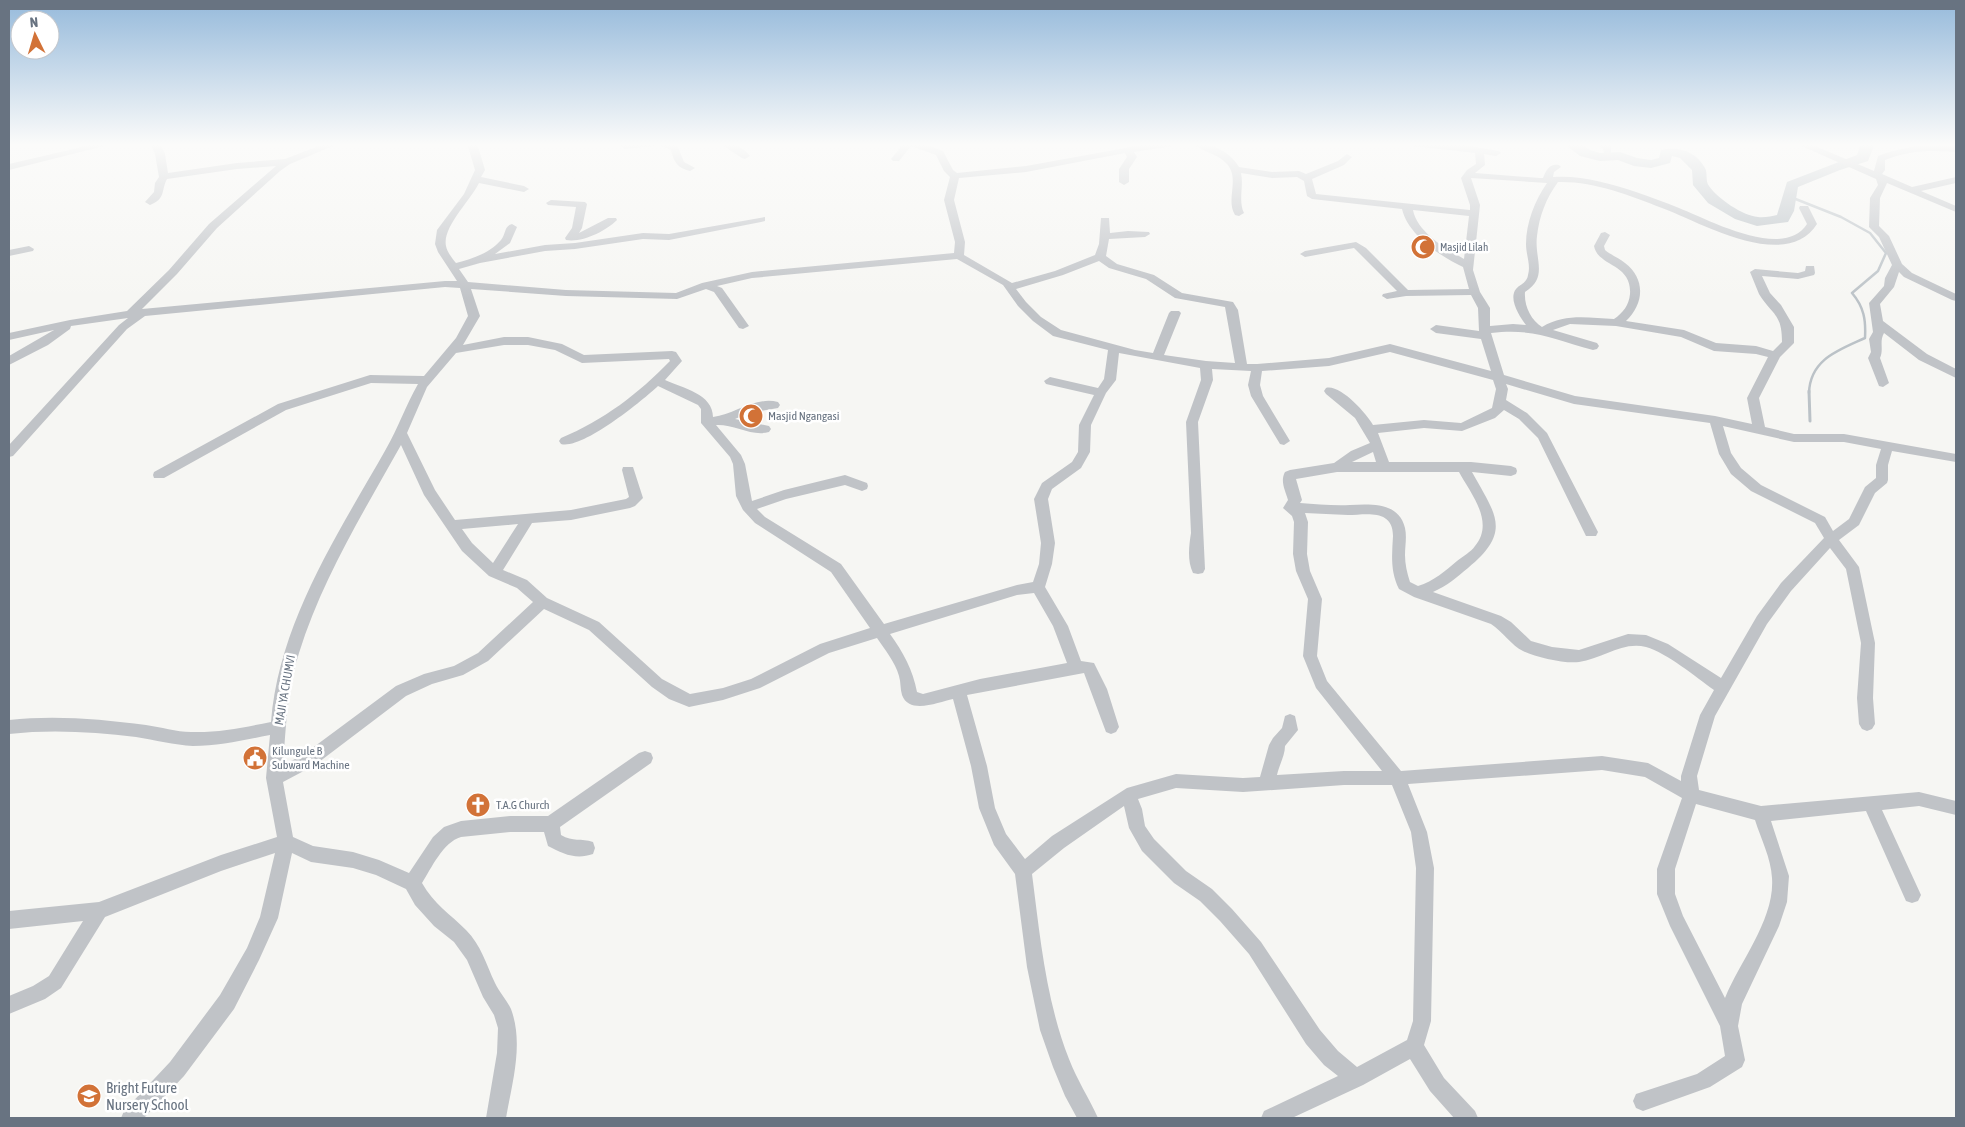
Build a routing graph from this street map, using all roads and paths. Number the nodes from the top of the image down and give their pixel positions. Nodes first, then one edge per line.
1 (156, 196) edge
2 (246, 196) edge
3 (468, 196) edge
4 (950, 196) edge
5 (1237, 196) edge
6 (1312, 196) edge
7 (1472, 196) edge
8 (1544, 196) edge
9 (1636, 196) edge
10 (1876, 196) edge
11 (1925, 196) edge
12 (150, 202) dead end
13 (551, 203) dead end
14 (1407, 207) junction
15 (1804, 208) dead end
16 (1956, 209) edge
17 (1239, 213) dead end
18 (1473, 213) junction
19 (761, 218) dead end
20 (612, 220) dead end
21 (1105, 220) dead end
22 (512, 227) dead end
23 (1145, 234) dead end
24 (1605, 235) dead end
25 (1104, 237) junction
26 (570, 238) junction
27 (545, 248) junction
28 (29, 249) dead end
29 (9, 253) edge
30 (1305, 254) dead end
31 (959, 256) junction
32 (1100, 257) junction
33 (479, 260) junction
34 (1897, 265) junction
35 (1469, 266) junction
36 (454, 268) junction
37 (1810, 268) dead end
38 (706, 285) junction
39 (465, 286) junction
40 (1010, 287) junction
41 (1475, 292) junction
42 (1406, 293) junction
43 (660, 296) junction
44 (1387, 296) dead end
45 (1956, 298) edge
46 (644, 306) dead end
47 (138, 313) junction
48 (1175, 314) dead end
49 (70, 323) junction
50 (1616, 323) junction
51 (1878, 324) junction
52 (743, 326) dead end
53 (1436, 330) dead end
54 (1540, 330) junction
55 (1485, 333) junction
56 (9, 336) edge
57 (1593, 346) dead end
58 (1114, 349) junction
59 (452, 350) junction
60 (1775, 355) junction
61 (1157, 357) junction
62 (9, 361) edge
63 (1206, 365) junction
64 (1242, 368) junction
65 (1257, 368) junction
66 (1956, 374) edge
67 (1499, 377) junction
68 (426, 380) junction
69 (657, 381) junction
70 (1050, 381) dead end
71 (1883, 383) dead end
72 (1330, 391) dead end
73 (1101, 392) junction
74 (1501, 402) junction
75 (774, 405) dead end
76 (725, 420) junction
77 (1715, 420) junction
78 (708, 423) junction
79 (765, 428) dead end
80 (1372, 429) junction
81 (1759, 429) junction
82 (401, 434) junction
83 (564, 441) dead end
84 (1284, 441) dead end
85 (1377, 445) junction
86 (1888, 445) junction
87 (9, 453) edge
88 (1956, 458) edge
89 (1337, 467) junction
90 (1463, 467) junction
91 (1384, 468) junction
92 (628, 470) dead end
93 (1510, 471) dead end
94 (159, 475) dead end
95 (862, 486) dead end
96 (748, 506) junction
97 (1290, 508) junction
98 (528, 519) junction
99 (450, 525) junction
100 (1591, 532) dead end
101 (1830, 540) junction
102 (1198, 569) dead end
103 (494, 572) junction
104 (1038, 587) junction
105 (1417, 592) junction
106 (542, 602) junction
107 (879, 632) junction
108 (1076, 668) junction
109 (1724, 688) junction
110 (958, 691) junction
111 (1290, 720) dead end
112 (1867, 724) dead end
113 (278, 727) junction
114 (1111, 727) dead end
115 (9, 728) edge
116 (645, 758) dead end
117 (274, 778) junction
118 (1397, 778) junction
119 (1276, 782) junction
120 (1127, 795) junction
121 (1691, 795) junction
122 (1871, 804) junction
123 (1956, 808) edge
124 (1761, 814) junction
125 (551, 824) junction
126 (286, 842) junction
127 (587, 848) dead end
128 (1023, 871) junction
129 (412, 883) junction
130 (1912, 895) dead end
131 (99, 911) junction
132 (9, 920) edge
133 (9, 1006) edge
134 (1728, 1023) junction
135 (1414, 1046) junction
136 (1356, 1078) junction
137 (1642, 1101) dead end
138 (130, 1118) edge
139 (496, 1118) edge
140 (1088, 1118) edge
141 (1271, 1118) edge
142 (1468, 1118) edge

1 - 12 street
2 - 47 street
3 - 36 street, MAJI YA CHUMVI
4 - 31 street
5 - 17 street
6 - 14 street
7 - 18 street
8 - 54 street
9 - 15 street
10 - 34 street
11 - 16 street
13 - 26 street
14 - 18 street
14 - 35 street
18 - 35 street
19 - 27 street
20 - 26 street
21 - 25 street
22 - 33 street
23 - 25 street
24 - 50 street
25 - 32 street
26 - 27 street
27 - 33 street
28 - 29 street
30 - 42 street
31 - 38 street
31 - 40 street
32 - 40 street
32 - 64 street
33 - 36 street
34 - 45 street
34 - 51 street
35 - 41 street
36 - 39 street, MAJI YA CHUMVI
37 - 60 street
38 - 43 street
38 - 52 street
39 - 43 street
39 - 47 street
39 - 59 street, MAJI YA CHUMVI
40 - 58 street
41 - 42 street
41 - 55 street
42 - 44 street
43 - 46 street
47 - 49 street
47 - 87 street
48 - 61 street
49 - 56 street
49 - 62 street
50 - 54 street
50 - 60 street
51 - 66 street
51 - 71 street
53 - 55 street
54 - 55 street
54 - 57 street
55 - 67 street
58 - 61 street
58 - 73 street
59 - 68 street, MAJI YA CHUMVI
59 - 69 street
60 - 81 street
61 - 63 street
63 - 64 street
63 - 102 street
64 - 65 street
65 - 67 street
65 - 84 street
67 - 74 street
67 - 77 street
68 - 82 street, MAJI YA CHUMVI
68 - 94 street
69 - 78 street
69 - 83 street
70 - 73 street
72 - 80 street
73 - 104 street
74 - 80 street
74 - 100 street
75 - 76 street
76 - 78 street
76 - 79 street
77 - 81 street
77 - 101 street
78 - 96 street
80 - 85 street
81 - 86 street
82 - 99 street
82 - 113 street, MAJI YA CHUMVI
85 - 89 street
85 - 91 street
86 - 88 street
86 - 101 street
89 - 91 street
89 - 97 street
90 - 91 street
90 - 93 street
90 - 105 street
92 - 98 street
95 - 96 street
96 - 107 street
97 - 105 street
97 - 118 street
98 - 99 street
98 - 103 street
99 - 103 street
101 - 109 street
101 - 112 street
103 - 106 street
104 - 107 street
104 - 108 street
105 - 109 street
106 - 107 street
106 - 117 street
107 - 110 street
108 - 110 street
108 - 114 street
109 - 121 street
110 - 128 street
111 - 119 street
113 - 115 street
113 - 117 street, MAJI YA CHUMVI
116 - 125 street
117 - 126 street, MAJI YA CHUMVI
118 - 119 street
118 - 121 street
118 - 135 street
119 - 120 street
120 - 128 street
120 - 136 street
121 - 124 street
121 - 134 street
122 - 123 street
122 - 124 street
122 - 130 street
124 - 134 street
125 - 127 street
125 - 129 street
126 - 129 street
126 - 131 street
126 - 138 street, MAJI YA CHUMVI
128 - 140 street
129 - 139 street
131 - 132 street
131 - 133 street
134 - 137 street
135 - 136 street
135 - 142 street
136 - 141 street

